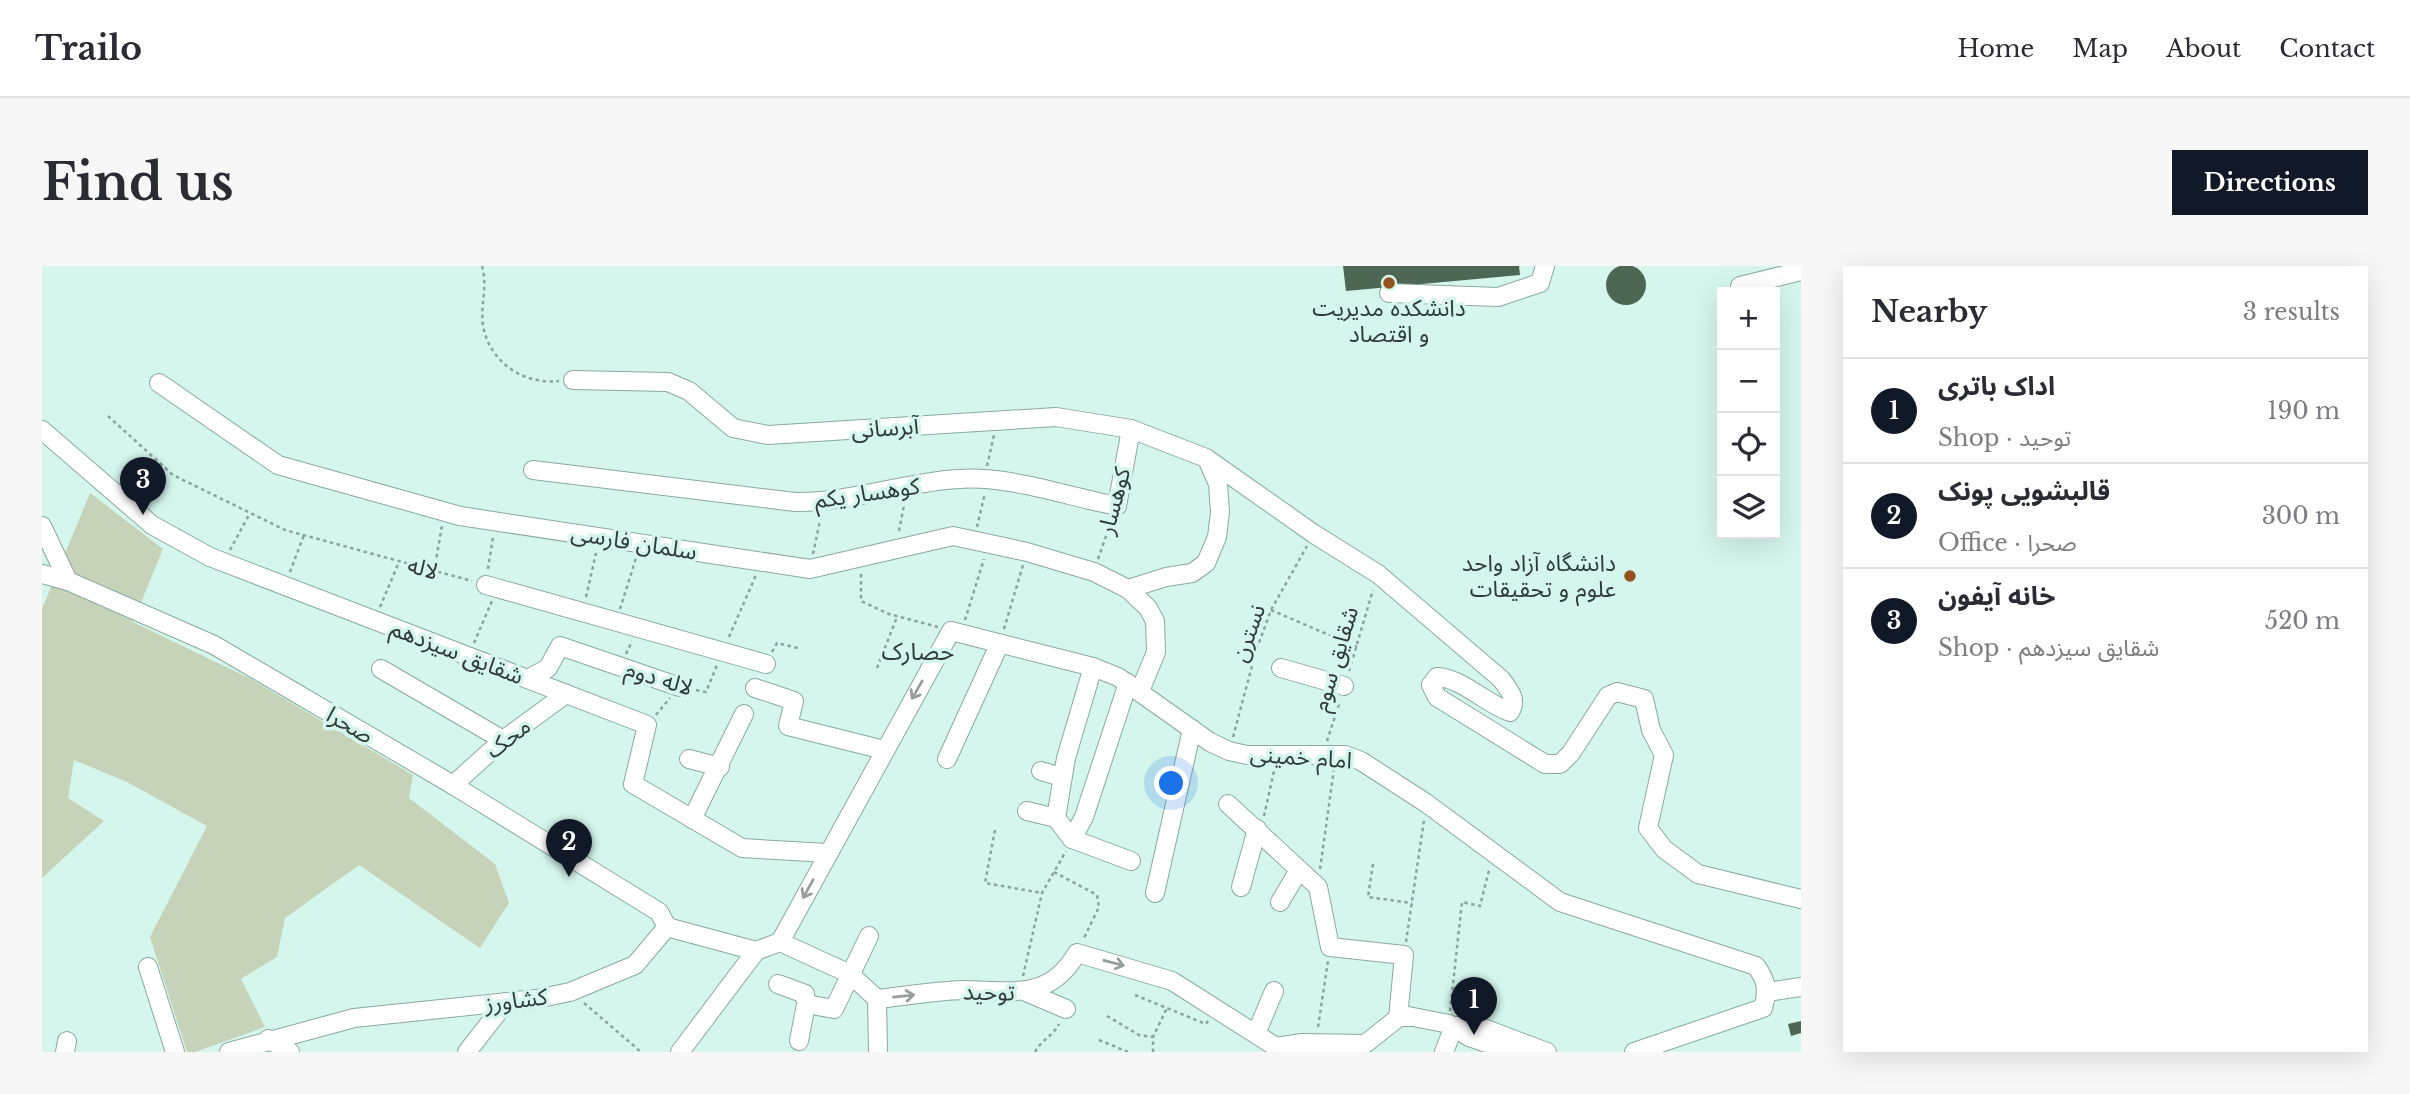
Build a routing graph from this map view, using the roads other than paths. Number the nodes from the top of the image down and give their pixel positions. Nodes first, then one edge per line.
1 (1545, 266) edge
2 (1801, 271) edge
3 (1740, 286) dead end
4 (1389, 293) dead end
5 (573, 380) road end
6 (159, 383) dead end
7 (1131, 429) junction
8 (42, 430) edge
9 (1206, 458) junction
10 (533, 470) dead end
11 (1117, 506) joint
12 (42, 526) edge
13 (42, 574) edge
14 (68, 581) junction
15 (492, 587) road end
16 (1128, 589) junction
17 (999, 645) junction
18 (766, 664) dead end
19 (1093, 667) junction
20 (1281, 668) dead end
21 (381, 669) dead end
22 (528, 679) junction
23 (1344, 686) road end
24 (680, 687) road end
25 (1134, 687) junction
26 (755, 688) dead end
27 (566, 694) junction
28 (744, 714) dead end
29 (1192, 729) junction
30 (503, 740) junction
31 (884, 750) junction
32 (689, 759) dead end
33 (947, 759) dead end
34 (720, 767) junction
35 (1041, 771) dead end
36 (1061, 777) junction
37 (453, 785) junction
38 (1228, 804) dead end
39 (1027, 811) dead end
40 (1056, 818) junction
41 (692, 819) junction
42 (1259, 831) junction
43 (1072, 839) junction
44 (827, 853) junction
45 (1131, 861) dead end
46 (1299, 870) junction
47 (1241, 887) dead end
48 (1155, 893) dead end
49 (1801, 899) edge
50 (1280, 902) dead end
51 (667, 927) junction
52 (869, 936) dead end
53 (780, 942) junction
54 (756, 951) junction
55 (148, 967) dead end
56 (850, 974) junction
57 (778, 984) dead end
58 (1801, 987) edge
59 (1274, 991) dead end
60 (1023, 992) junction
61 (1767, 992) junction
62 (877, 999) junction
63 (506, 1002) junction
64 (806, 1004) junction
65 (1066, 1009) road end
66 (1398, 1018) junction
67 (1451, 1025) junction
68 (1256, 1034) junction
69 (268, 1040) junction
70 (799, 1041) dead end
71 (1307, 1046) edge
72 (175, 1052) edge
73 (229, 1052) edge
74 (290, 1052) edge
75 (467, 1052) edge
76 (680, 1052) edge
77 (878, 1052) edge
78 (1444, 1052) edge
79 (1513, 1052) edge
80 (1547, 1052) edge
81 (1634, 1052) edge

1 - 4 street
2 - 3 street
5 - 7 street, آبرسانی
6 - 16 street, سلمان فارسی
7 - 9 street, آبرسانی
7 - 11 street, کوهسار
8 - 22 street, شقایق سیزدهم
9 - 16 street
9 - 49 street, آبرسانی
10 - 11 street, کوهسار یکم
12 - 14 street
13 - 14 street, صحرا
14 - 37 street, صحرا
15 - 18 street
16 - 25 street
17 - 19 street, امام خمینی
17 -> 31 street, امام خمینی
17 - 33 street
19 - 25 street, امام خمینی
19 - 36 street
20 - 23 street
21 - 30 street
22 - 24 street, لاله دوم
22 - 27 street, شقایق سیزدهم
25 - 29 street, امام خمینی
25 - 43 street
26 - 31 street
27 - 30 street, محک
27 - 41 street, شقایق سیزدهم
28 - 34 street
29 - 48 street
29 - 61 street, امام خمینی
30 - 37 street, محک
31 - 44 street
32 - 34 street
34 - 41 street
35 - 36 street
36 - 40 street
37 - 51 street, صحرا
38 - 42 street
39 - 40 street
40 - 43 street
41 - 44 street
42 - 46 street
42 - 47 street
43 - 45 street
44 -> 53 street
46 - 50 street
46 - 66 street
51 - 54 street
51 - 63 street, کشاورز
52 - 56 street
53 - 54 street
53 - 56 street
54 - 76 street
55 - 72 street
56 - 62 street
56 - 64 street
57 - 64 street
58 - 61 street
59 - 68 street
62 -> 60 street, توحید
60 - 65 street
60 -> 68 street, توحید
61 - 81 street
62 - 77 street
63 - 69 street, کشاورز
63 - 75 street
64 - 70 street
66 - 67 street
66 - 71 street
67 - 78 street
67 - 79 street
67 - 80 street
68 - 71 street
69 - 73 street, کشاورز
69 - 74 street

